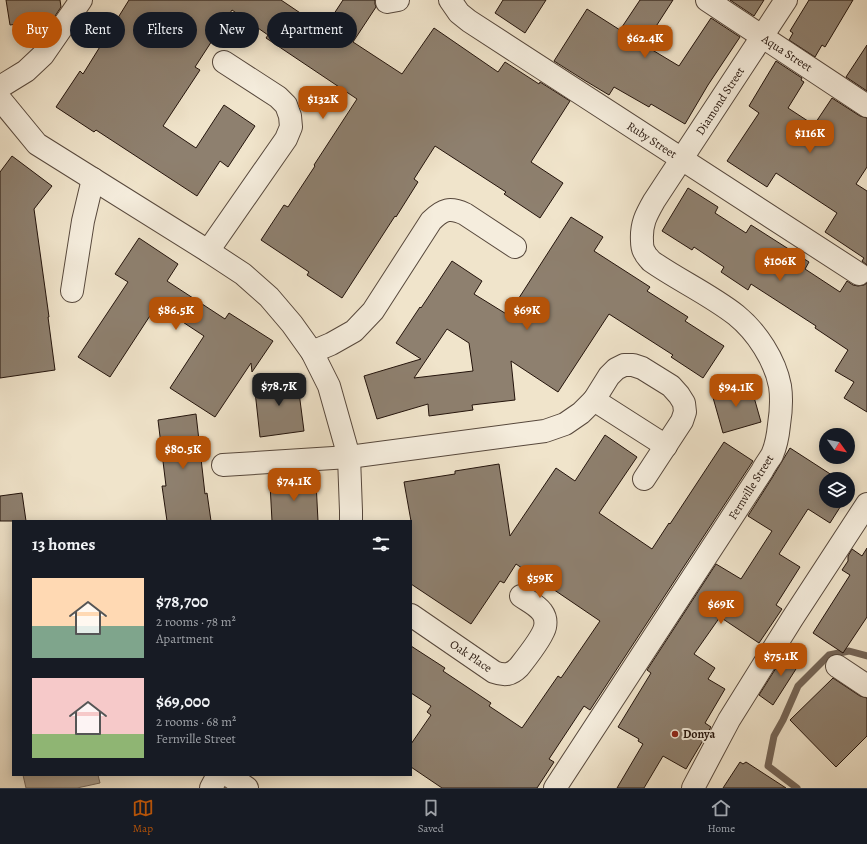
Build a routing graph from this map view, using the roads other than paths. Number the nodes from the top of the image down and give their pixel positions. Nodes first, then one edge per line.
1 (81, 0) edge
2 (450, 0) edge
3 (707, 0) edge
4 (786, 0) edge
5 (762, 37) junction
6 (224, 62) dead end
7 (0, 87) edge
8 (0, 99) edge
9 (867, 106) edge
10 (681, 159) junction
11 (93, 179) junction
12 (654, 201) joint
13 (516, 248) dead end
14 (208, 251) junction
15 (859, 274) dead end
16 (72, 291) dead end
17 (312, 352) junction
18 (594, 400) junction
19 (666, 446) junction
20 (349, 457) junction
21 (223, 465) dead end
22 (644, 479) dead end
23 (867, 504) edge
24 (351, 520) edge
25 (522, 596) dead end
26 (412, 616) edge
27 (837, 666) dead end
28 (867, 686) edge
29 (217, 776) edge
30 (229, 776) edge
31 (211, 788) edge
32 (247, 788) edge
33 (555, 788) edge
34 (692, 788) edge

1 - 7 street
2 - 10 street, Ruby Street
3 - 5 street, Aqua Street
4 - 5 street, Diamond Street
5 - 9 street, Aqua Street
5 - 10 street, Diamond Street
6 - 14 street
8 - 11 street
10 - 12 street, Diamond Street
10 - 15 street, Ruby Street
11 - 14 street
11 - 16 street
12 - 33 street, Fernville Street
13 - 17 street
14 - 17 street
17 - 20 street
18 - 19 street
18 - 19 street
18 - 20 street
19 - 22 street
20 - 21 street
20 - 24 street
23 - 34 street
25 - 26 street, Oak Place
27 - 28 street
29 - 31 street
30 - 32 street

